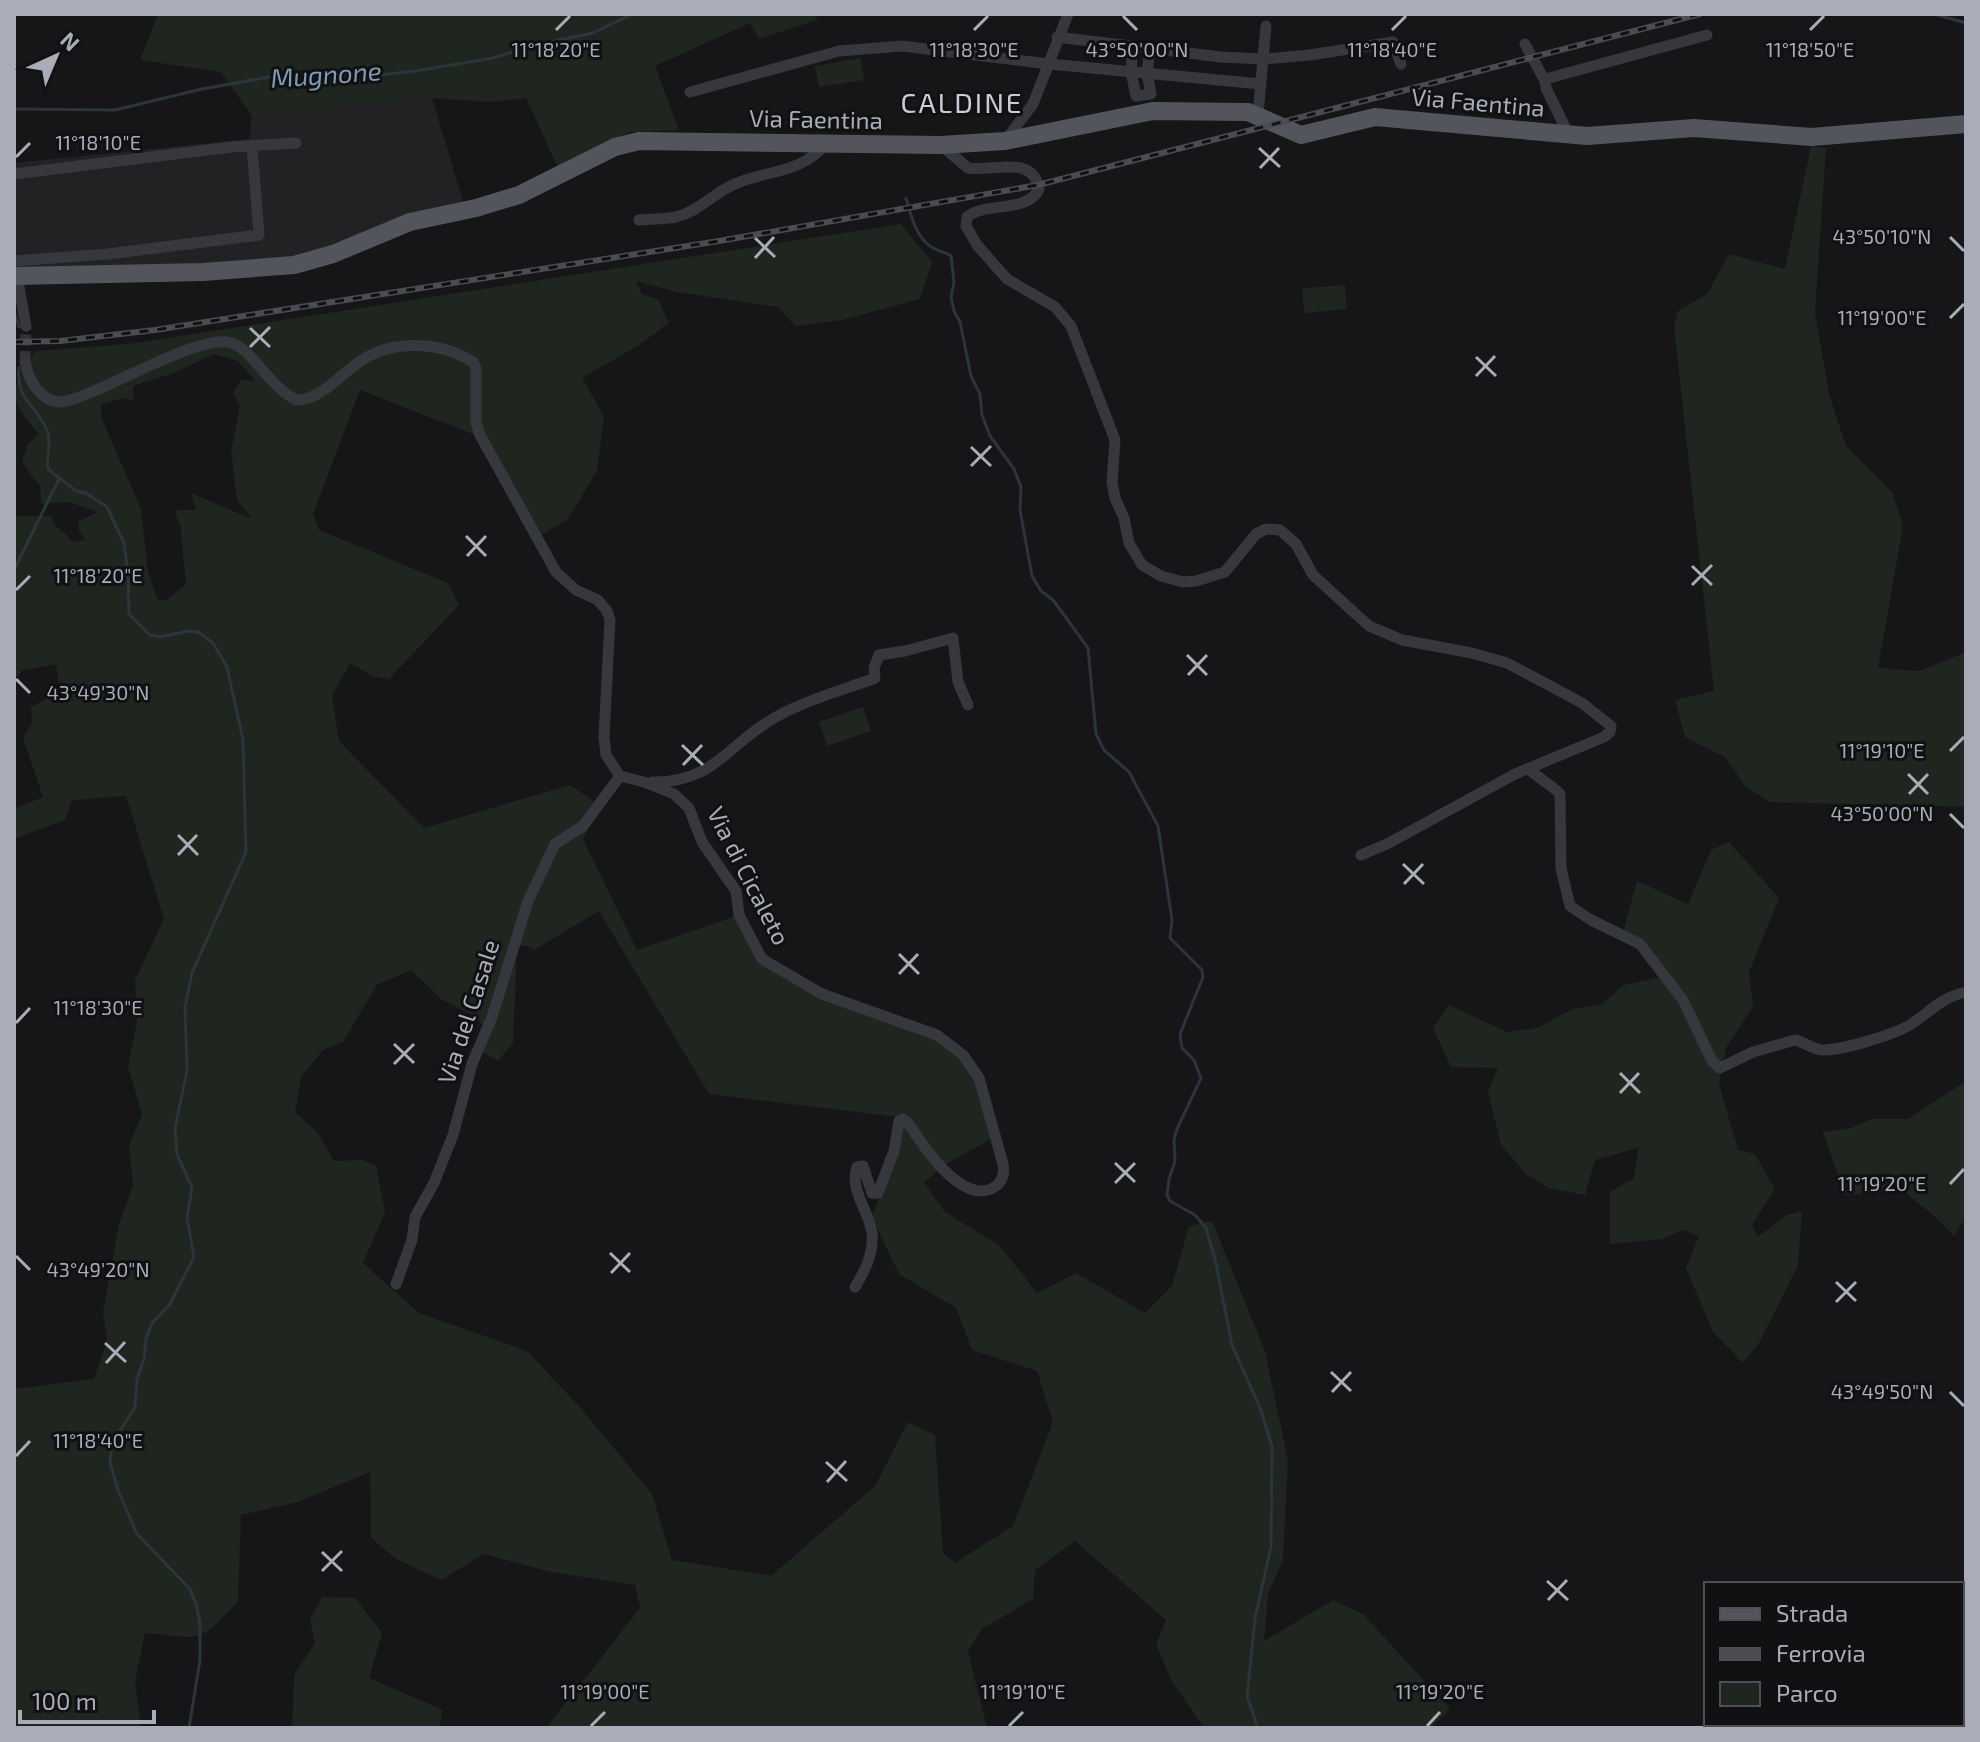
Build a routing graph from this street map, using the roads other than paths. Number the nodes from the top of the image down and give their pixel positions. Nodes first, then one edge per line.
1 (1068, 14) edge
2 (1266, 26) dead end
3 (1707, 35) dead end
4 (1057, 37) junction
5 (1525, 44) dead end
6 (1133, 46) junction
7 (1150, 48) junction
8 (1263, 59) junction
9 (1049, 64) junction
10 (1401, 64) dead end
11 (1131, 72) junction
12 (1147, 73) junction
13 (1545, 81) junction
14 (1261, 84) junction
15 (690, 92) dead end
16 (1258, 114) junction
17 (1966, 124) edge
18 (1569, 135) junction
19 (1005, 141) junction
20 (296, 143) dead end
21 (826, 144) junction
22 (941, 145) junction
23 (252, 146) junction
24 (14, 174) edge
25 (639, 220) dead end
26 (108, 254) junction
27 (15, 271) edge
28 (108, 274) junction
29 (26, 326) tunnel mouth
30 (25, 362) tunnel mouth
31 (968, 705) dead end
32 (1529, 769) junction
33 (620, 776) junction
34 (644, 782) junction
35 (1361, 855) dead end
36 (1966, 992) edge
37 (396, 1284) dead end
38 (855, 1287) dead end

1 - 4 street
2 - 8 street
3 - 13 street
4 - 6 street
4 - 9 street
5 - 13 street
6 - 7 street
6 - 11 street
7 - 8 street
7 - 12 street
8 - 10 street
8 - 14 street
9 - 11 street
9 - 15 street
9 - 19 street
11 - 12 street
11 - 12 street
12 - 14 street
13 - 18 street
14 - 16 street
16 - 18 main road, Via Faentina
16 - 19 main road, Via Faentina
17 - 18 main road, Via Faentina
19 - 22 main road, Via Faentina
20 - 23 street
21 - 22 main road, Via Faentina
21 - 25 street
21 - 28 main road, Via Faentina
22 - 32 street
23 - 24 street
23 - 26 street
26 - 27 street
26 - 28 street
27 - 28 main road, Via Faentina
27 - 29 street
30 - 33 street
31 - 34 street
32 - 35 street
32 - 36 street
33 - 34 street, Via di Cicaleto
33 - 37 street, Via del Casale
34 - 38 street, Via di Cicaleto

